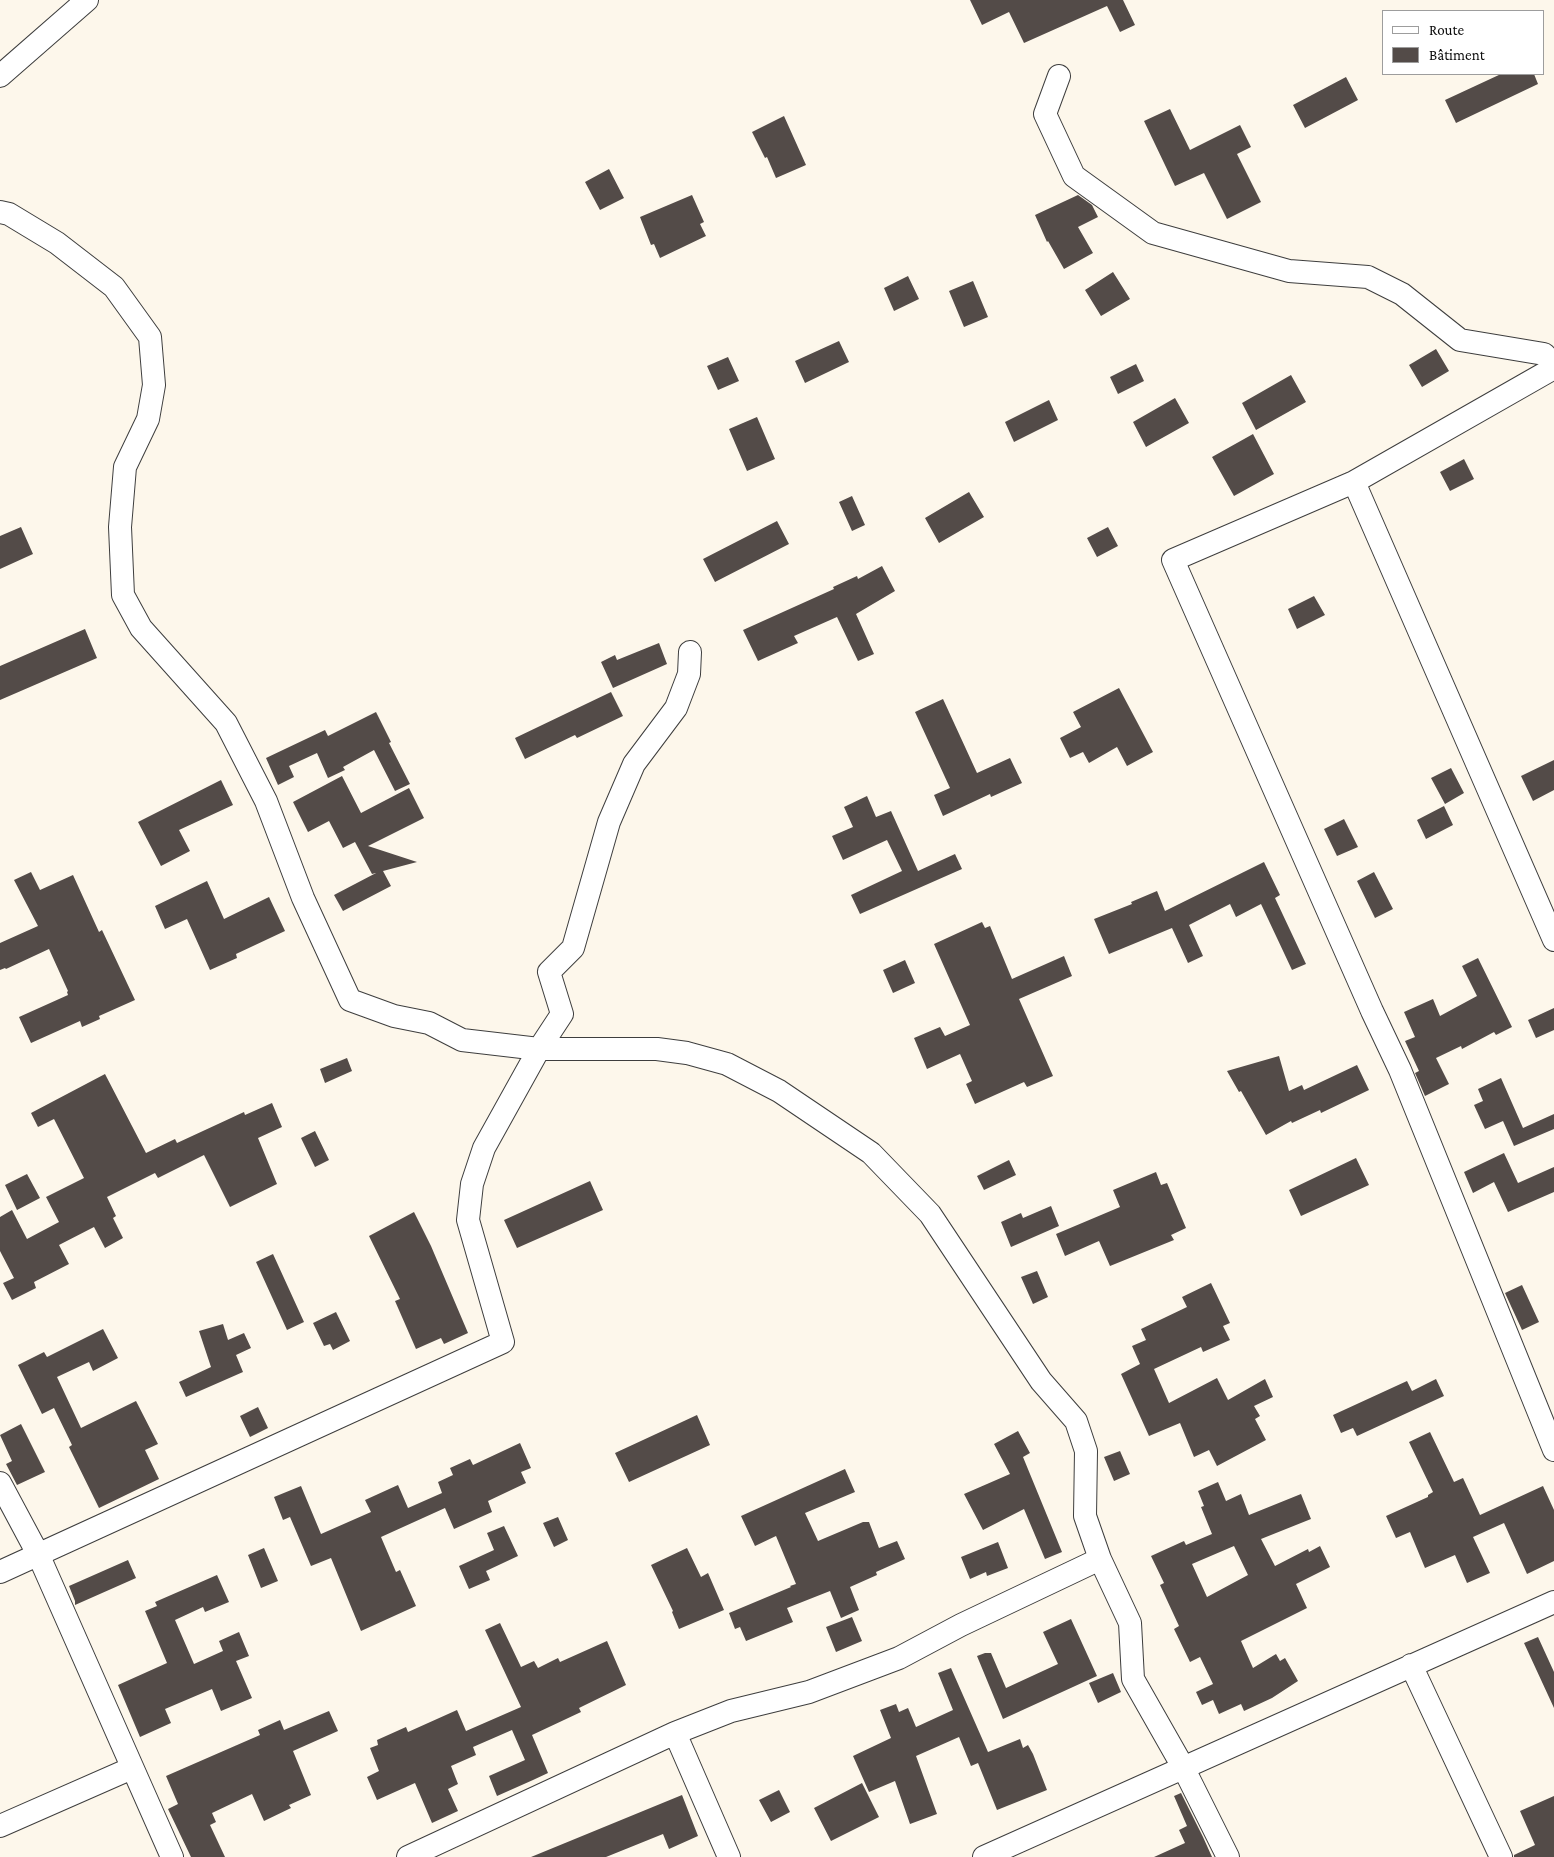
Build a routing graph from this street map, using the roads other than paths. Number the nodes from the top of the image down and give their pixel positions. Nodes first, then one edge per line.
1 (87, 0) edge
2 (0, 76) edge
3 (1060, 76) dead end
4 (0, 212) edge
5 (1554, 364) edge
6 (1554, 368) edge
7 (1354, 482) junction
8 (690, 652) dead end
9 (1554, 940) edge
10 (539, 1049) junction
11 (1554, 1450) edge
12 (0, 1483) edge
13 (38, 1554) junction
14 (1100, 1559) junction
15 (0, 1572) edge
16 (1554, 1602) edge
17 (1411, 1665) junction
18 (675, 1733) junction
19 (1184, 1767) junction
20 (132, 1768) junction
21 (0, 1826) edge
22 (986, 1856) edge
23 (172, 1857) edge
24 (408, 1857) edge
25 (729, 1857) edge
26 (1228, 1857) edge
27 (1500, 1857) edge

1 - 2 street
3 - 5 street
4 - 10 street
6 - 7 street
7 - 9 street
7 - 11 street
8 - 10 street
10 - 13 street
10 - 14 street
12 - 13 street
13 - 15 street
13 - 20 street
14 - 18 street
14 - 19 street
16 - 17 street
17 - 19 street
17 - 27 street
18 - 24 street
18 - 25 street
19 - 22 street
19 - 26 street
20 - 21 street
20 - 23 street

